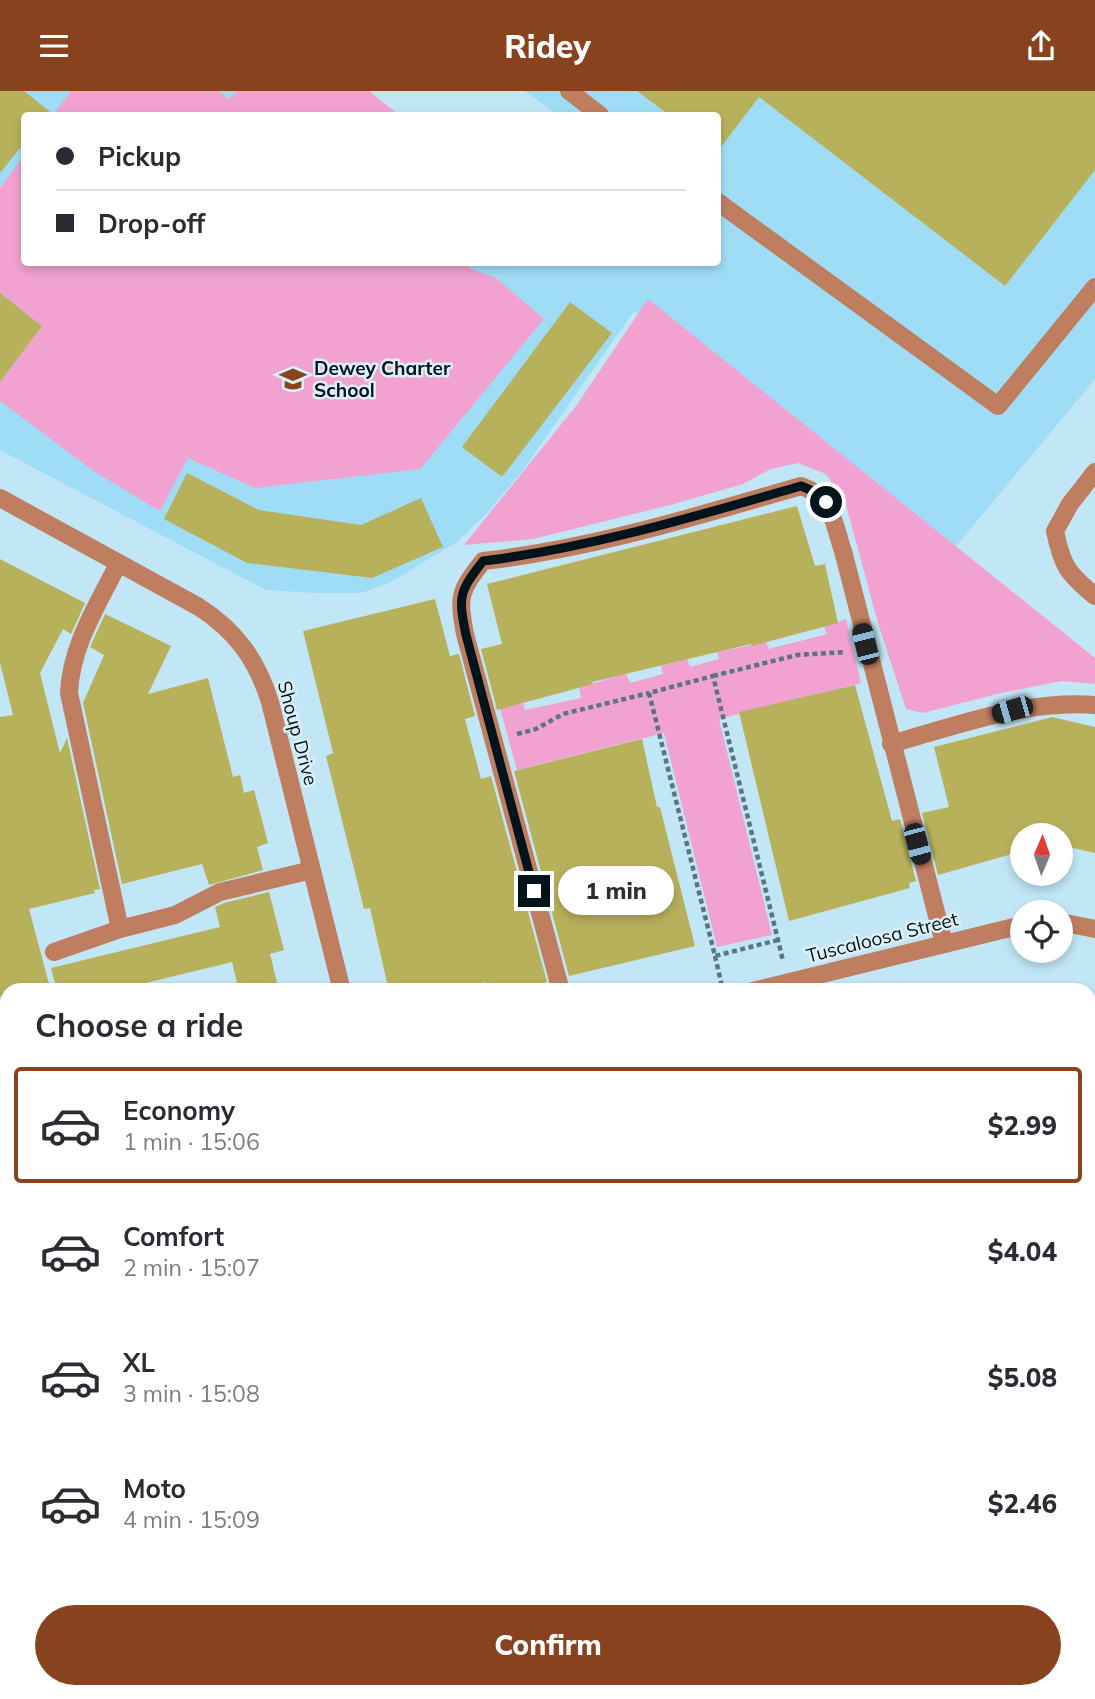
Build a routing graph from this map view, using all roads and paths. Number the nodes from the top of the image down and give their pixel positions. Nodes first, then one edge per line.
1 (569, 91) edge
2 (596, 112) edge
3 (721, 204) edge
4 (1095, 287) edge
5 (1095, 472) edge
6 (0, 498) edge
7 (118, 564) junction
8 (1095, 596) edge
9 (867, 649) junction
10 (713, 677) junction
11 (649, 692) junction
12 (1095, 705) edge
13 (493, 741) junction
14 (891, 744) junction
15 (312, 870) junction
16 (1073, 925) edge
17 (1010, 928) edge
18 (120, 929) junction
19 (1095, 929) edge
20 (944, 943) junction
21 (54, 952) dead end
22 (715, 956) junction
23 (340, 983) edge
24 (559, 983) edge
25 (721, 983) edge
26 (787, 983) edge

1 - 2 street
3 - 4 street
5 - 8 street
6 - 7 street, Shoup Drive
7 - 15 street, Shoup Drive
7 - 18 street
9 - 10 path
9 - 13 street
9 - 14 street
10 - 11 path
10 - 22 path
11 - 13 path
11 - 22 path
12 - 14 street
13 - 24 street
14 - 20 street
15 - 18 street
15 - 23 street, Shoup Drive
16 - 19 street
17 - 20 street, Tuscaloosa Street
18 - 21 street
20 - 26 street, Tuscaloosa Street
22 - 25 path

